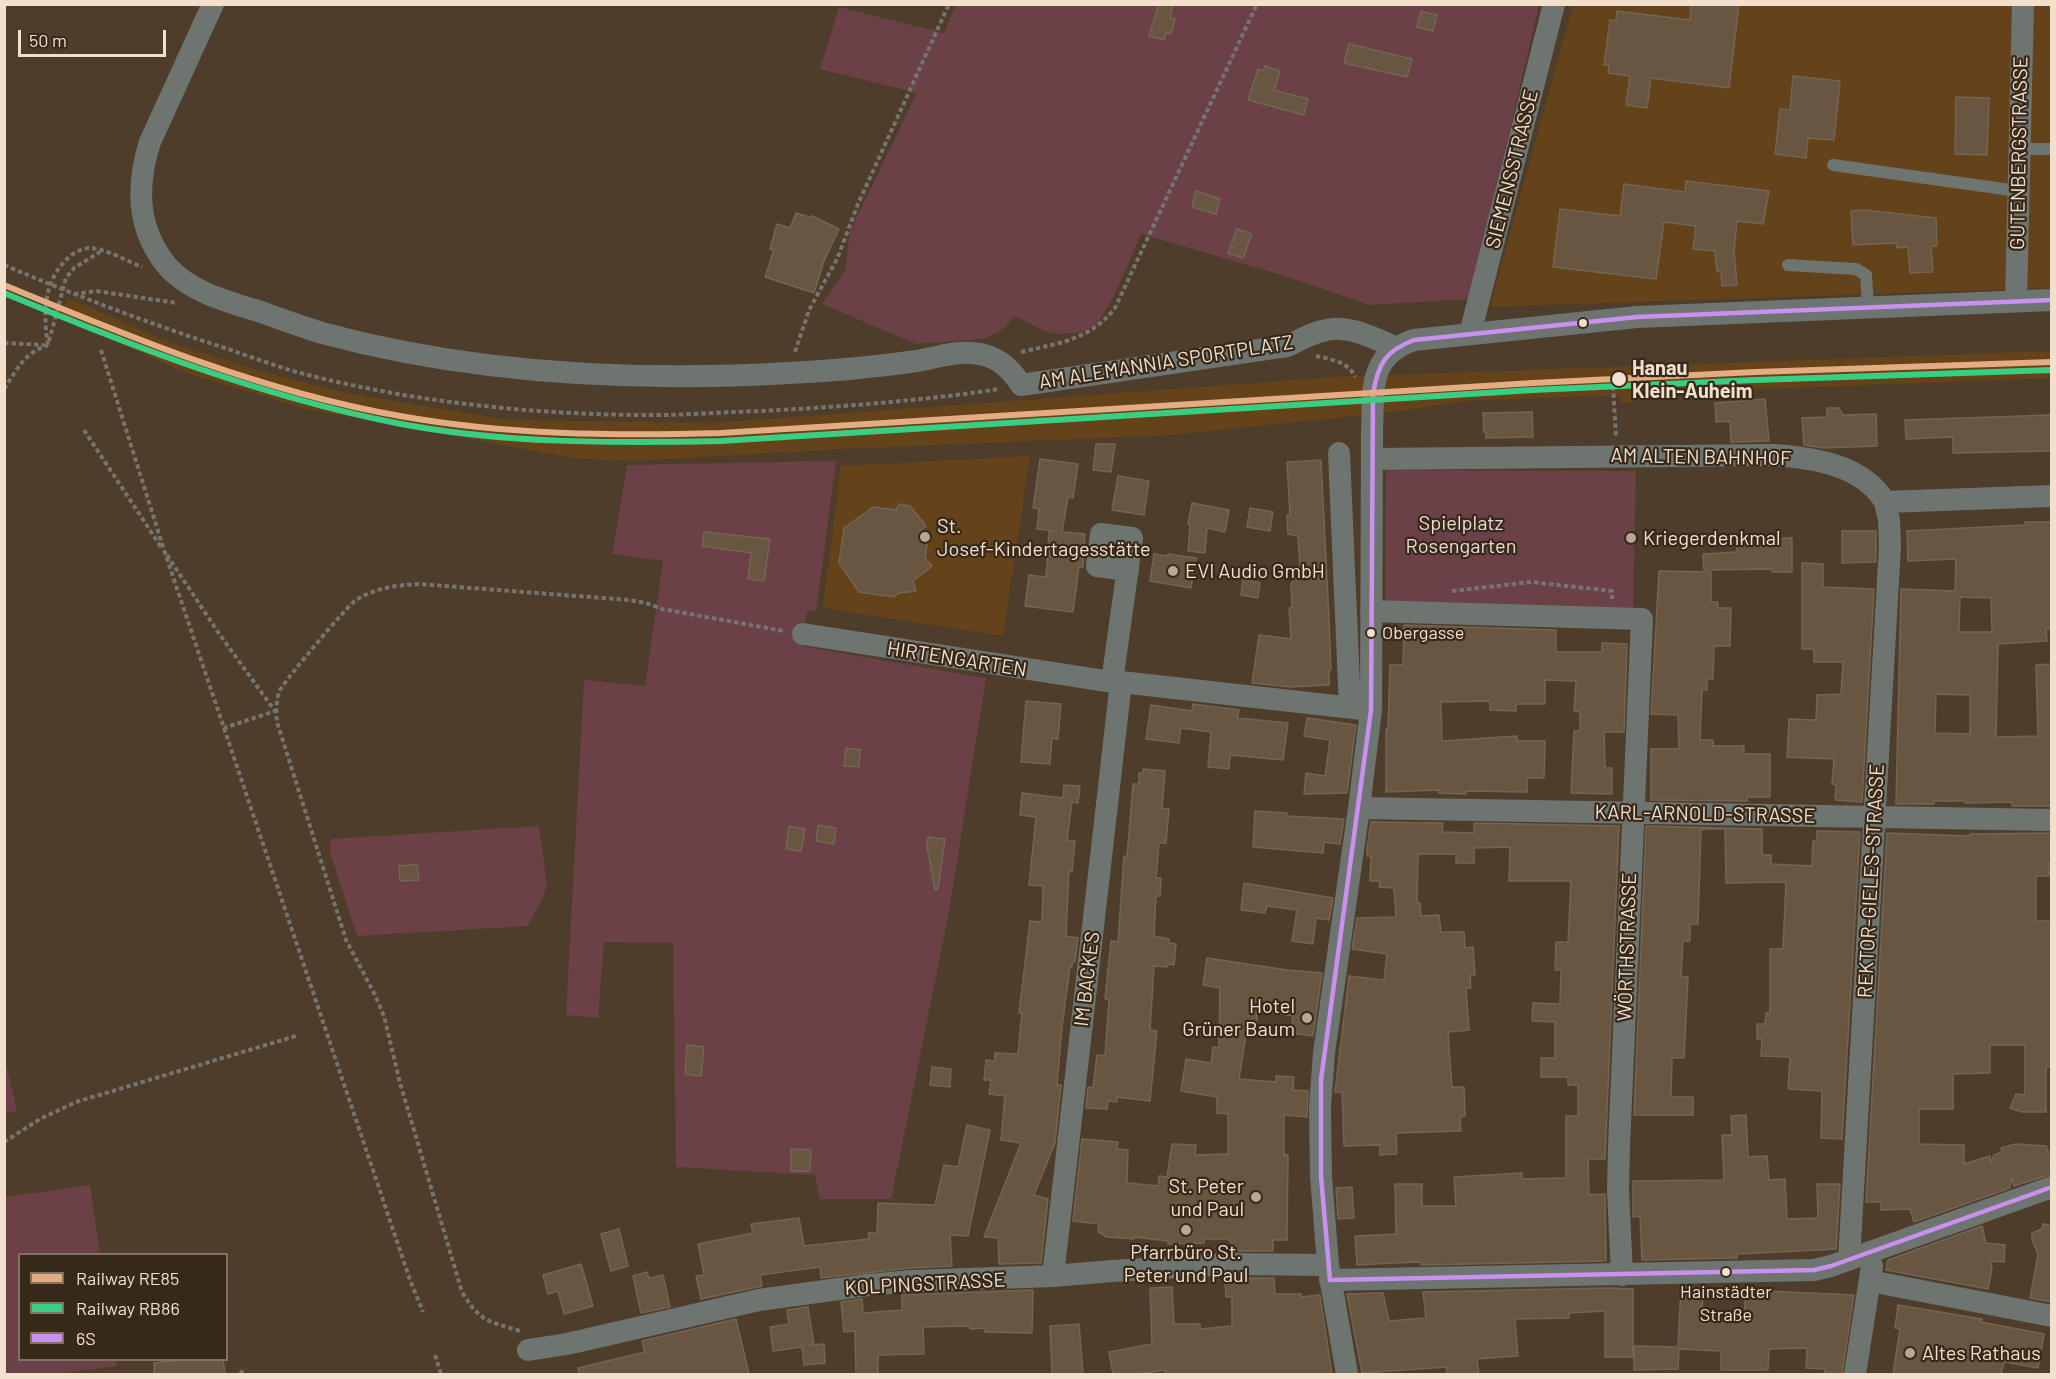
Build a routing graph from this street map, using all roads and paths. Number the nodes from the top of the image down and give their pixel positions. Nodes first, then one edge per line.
1 (213, 4) edge
2 (949, 4) edge
3 (1257, 4) edge
4 (1554, 4) edge
5 (2023, 4) edge
6 (2019, 149) junction
7 (2052, 149) edge
8 (1833, 165) dead end
9 (2018, 191) junction
10 (4, 265) edge
11 (1788, 265) dead end
12 (2052, 300) edge
13 (2016, 301) junction
14 (186, 304) dead end
15 (1868, 307) junction
16 (1470, 334) junction
17 (4, 343) edge
18 (48, 345) junction
19 (1287, 346) junction
20 (1395, 347) junction
21 (101, 350) dead end
22 (994, 358) junction
23 (790, 373) junction
24 (1356, 380) dead end
25 (1613, 386) dead end
26 (4, 388) edge
27 (84, 430) dead end
28 (1339, 453) dead end
29 (1616, 456) junction
30 (1372, 459) junction
31 (2052, 496) edge
32 (1885, 502) junction
33 (164, 550) junction
34 (1128, 570) dead end
35 (1447, 591) dead end
36 (1612, 591) dead end
37 (1371, 611) junction
38 (803, 634) joint
39 (1116, 682) junction
40 (1360, 709) junction
41 (275, 711) junction
42 (224, 728) junction
43 (1359, 808) junction
44 (1632, 812) junction
45 (1875, 817) junction
46 (2052, 820) edge
47 (297, 1036) dead end
48 (4, 1142) edge
49 (2052, 1187) edge
50 (1875, 1250) junction
51 (1849, 1260) junction
52 (1329, 1272) junction
53 (1622, 1275) junction
54 (1053, 1276) junction
55 (1870, 1281) junction
56 (423, 1312) dead end
57 (2052, 1316) edge
58 (527, 1341) joint
59 (435, 1355) dead end
60 (245, 1368) dead end
61 (240, 1374) edge
62 (441, 1374) edge
63 (1347, 1374) edge
64 (1855, 1374) edge

1 - 23 street
2 - 23 path
3 - 22 path
4 - 16 street, SIEMENSSTRASSE
5 - 6 street, GUTENBERGSTRASSE
6 - 7 lane
6 - 9 street, GUTENBERGSTRASSE
8 - 9 lane
9 - 13 street, GUTENBERGSTRASSE
10 - 14 path
11 - 15 lane
12 - 13 street
13 - 15 street
15 - 16 street
16 - 20 street
17 - 18 path
18 - 18 path
18 - 26 path
19 - 20 street, AM ALEMANNIA SPORTPLATZ
19 - 22 street, AM ALEMANNIA SPORTPLATZ
19 - 24 path
20 - 30 street
21 - 33 path
22 - 23 street
25 - 29 path
27 - 33 path
28 - 40 street
29 - 30 street, AM ALTEN BAHNHOF
29 - 32 street, AM ALTEN BAHNHOF
30 - 37 street
31 - 32 street
32 - 45 street, REKTOR-GIELES-STRASSE
33 - 41 path
33 - 42 path
34 - 39 street
35 - 36 path
37 - 40 street
37 - 44 street, WÖRTHSTRASSE
38 - 39 street, HIRTENGARTEN
38 - 41 path
39 - 40 street, HIRTENGARTEN
39 - 54 street, IM BACKES
40 - 43 street
41 - 42 path
41 - 58 path
42 - 56 path
43 - 44 street, KARL-ARNOLD-STRASSE
43 - 52 street
44 - 45 street, KARL-ARNOLD-STRASSE
44 - 53 street, WÖRTHSTRASSE
45 - 46 street, KARL-ARNOLD-STRASSE
45 - 51 street, REKTOR-GIELES-STRASSE
47 - 48 path
49 - 50 street
50 - 51 street
50 - 55 street
51 - 53 street
52 - 53 street
52 - 54 street, KOLPINGSTRASSE
52 - 63 street
54 - 58 street, KOLPINGSTRASSE
55 - 57 street
55 - 64 street
59 - 62 path
60 - 61 path

